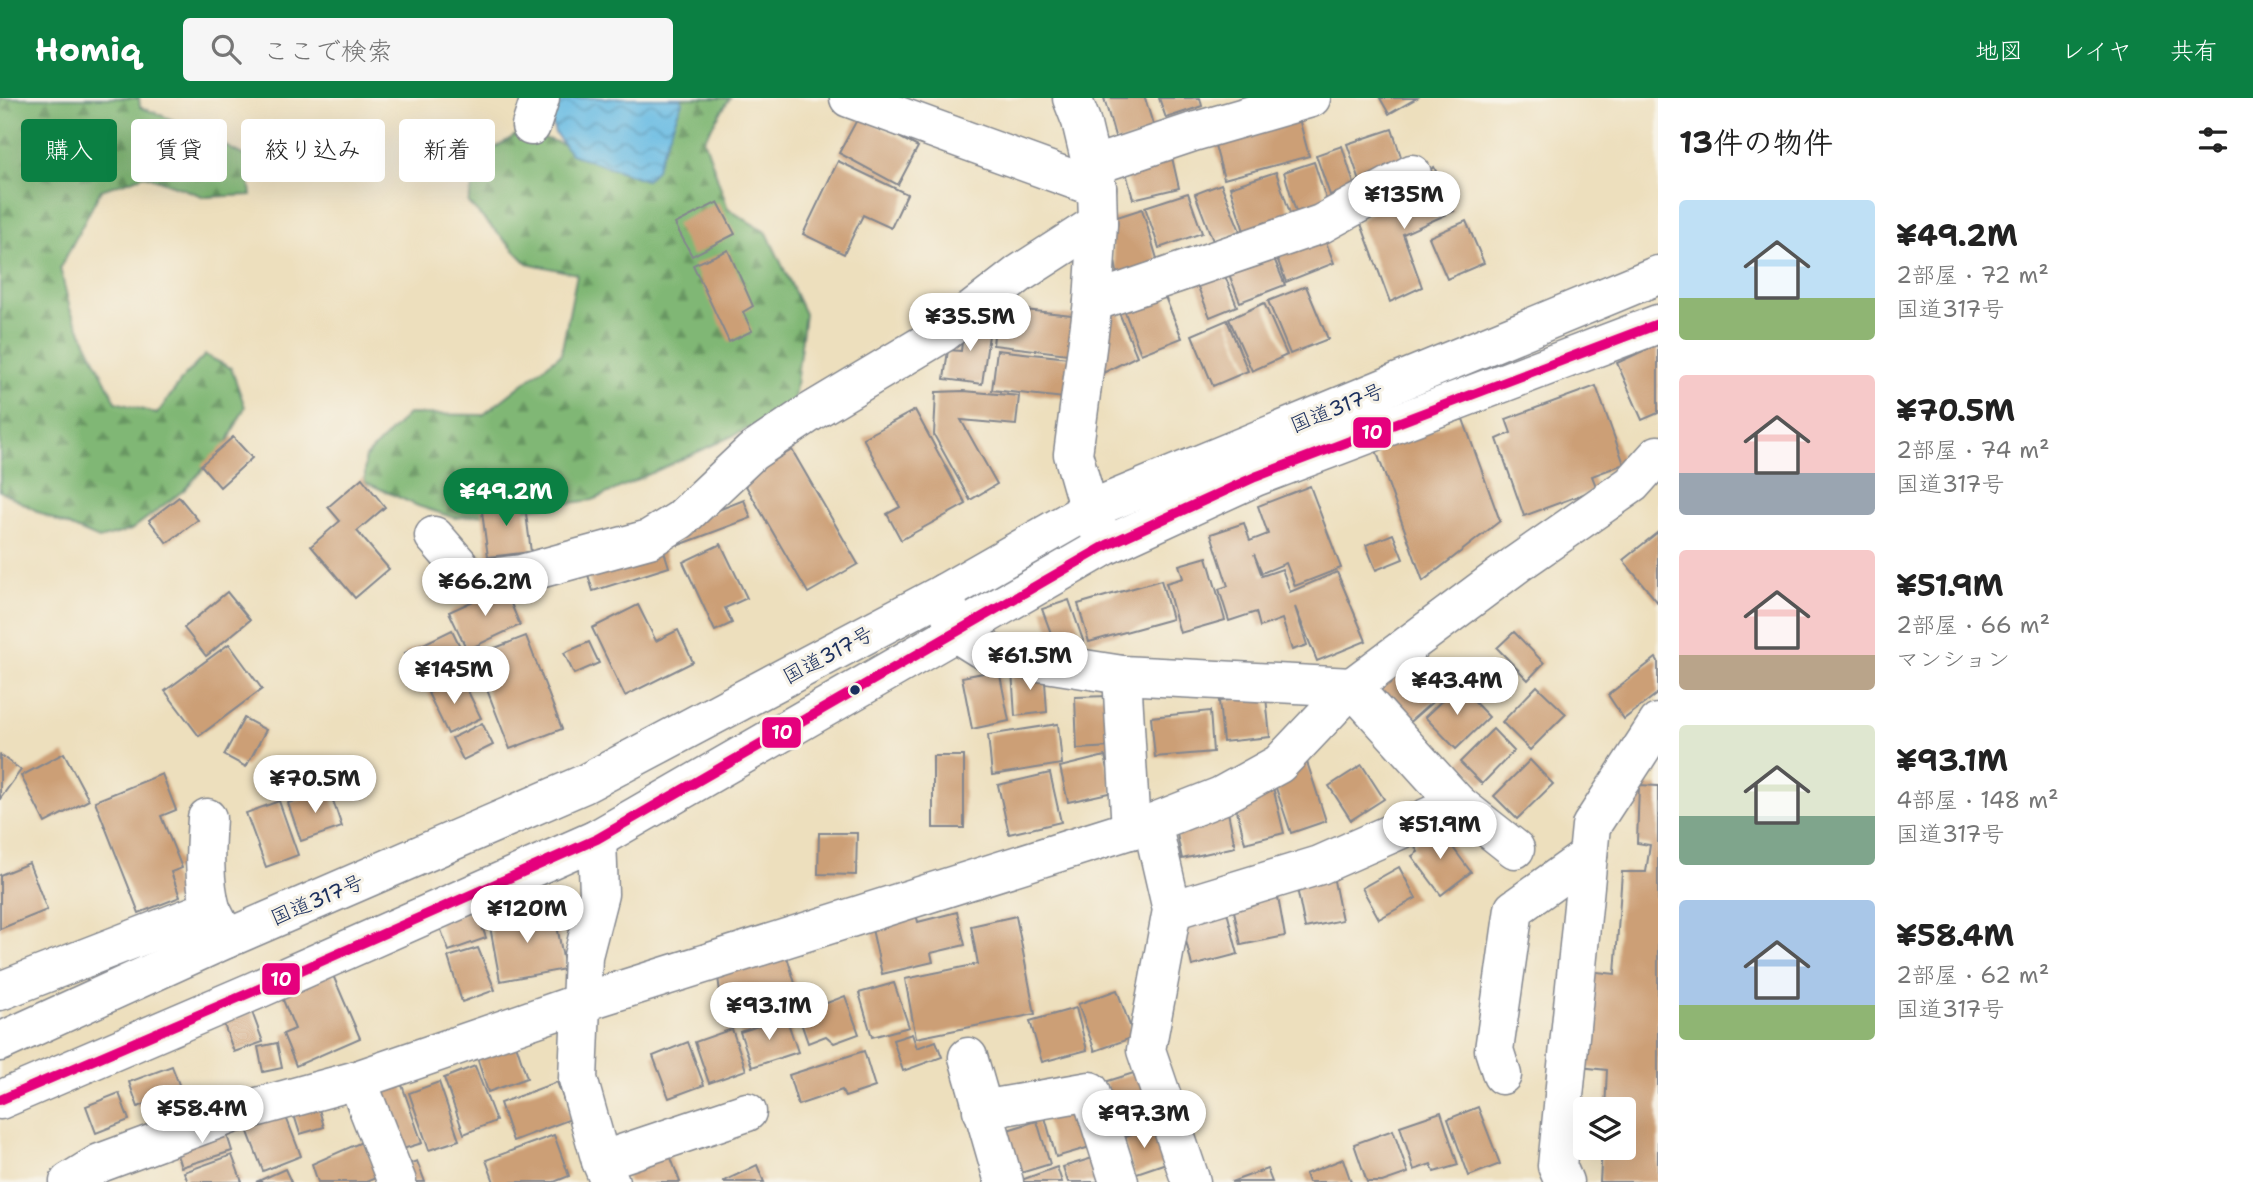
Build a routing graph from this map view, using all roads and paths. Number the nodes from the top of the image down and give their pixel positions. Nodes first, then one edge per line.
1 (849, 98) edge
2 (1072, 98) edge
3 (1311, 98) edge
4 (1412, 174) dead end
5 (1095, 192) junction
6 (1658, 275) edge
7 (1093, 302) junction
8 (1658, 324) edge
9 (1658, 456) edge
10 (1089, 510) junction
11 (434, 536) dead end
12 (1107, 545) junction
13 (944, 593) junction
14 (956, 633) junction
15 (1122, 675) junction
16 (1352, 687) junction
17 (1658, 723) edge
18 (1458, 804) junction
19 (207, 818) dead end
20 (1142, 827) junction
21 (597, 839) junction
22 (1515, 849) dead end
23 (1588, 856) junction
24 (1172, 910) junction
25 (219, 924) junction
26 (0, 991) edge
27 (580, 1003) junction
28 (0, 1042) edge
29 (968, 1057) dead end
30 (1502, 1075) dead end
31 (357, 1080) junction
32 (0, 1100) edge
33 (982, 1110) junction
34 (747, 1112) dead end
35 (605, 1172) edge
36 (69, 1182) edge
37 (397, 1182) edge
38 (1004, 1182) edge
39 (1119, 1182) edge
40 (1191, 1182) edge
41 (1563, 1182) edge

1 - 5 main road
2 - 5 main road
3 - 5 main road
4 - 7 main road
5 - 7 main road
5 - 11 main road
6 - 10 main road, 国道317号
7 - 10 main road
8 - 12 main road, 国道317号
9 - 16 main road
10 - 12 main road
10 - 13 main road, 国道317号
12 - 14 main road, 国道317号
13 - 14 main road
13 - 25 main road, 国道317号
14 - 15 main road
14 - 21 main road, 国道317号
15 - 16 main road
15 - 20 main road
16 - 18 main road
16 - 20 main road
17 - 23 main road
18 - 22 main road
18 - 24 main road
19 - 25 main road
20 - 24 main road
20 - 27 main road
21 - 27 main road
21 - 32 main road, 国道317号
23 - 30 main road
23 - 41 main road
24 - 40 main road
25 - 26 main road
25 - 28 main road, 国道317号
27 - 31 main road
27 - 35 main road
29 - 33 main road
31 - 36 main road
31 - 37 main road
33 - 38 main road
33 - 39 main road
34 - 35 main road

